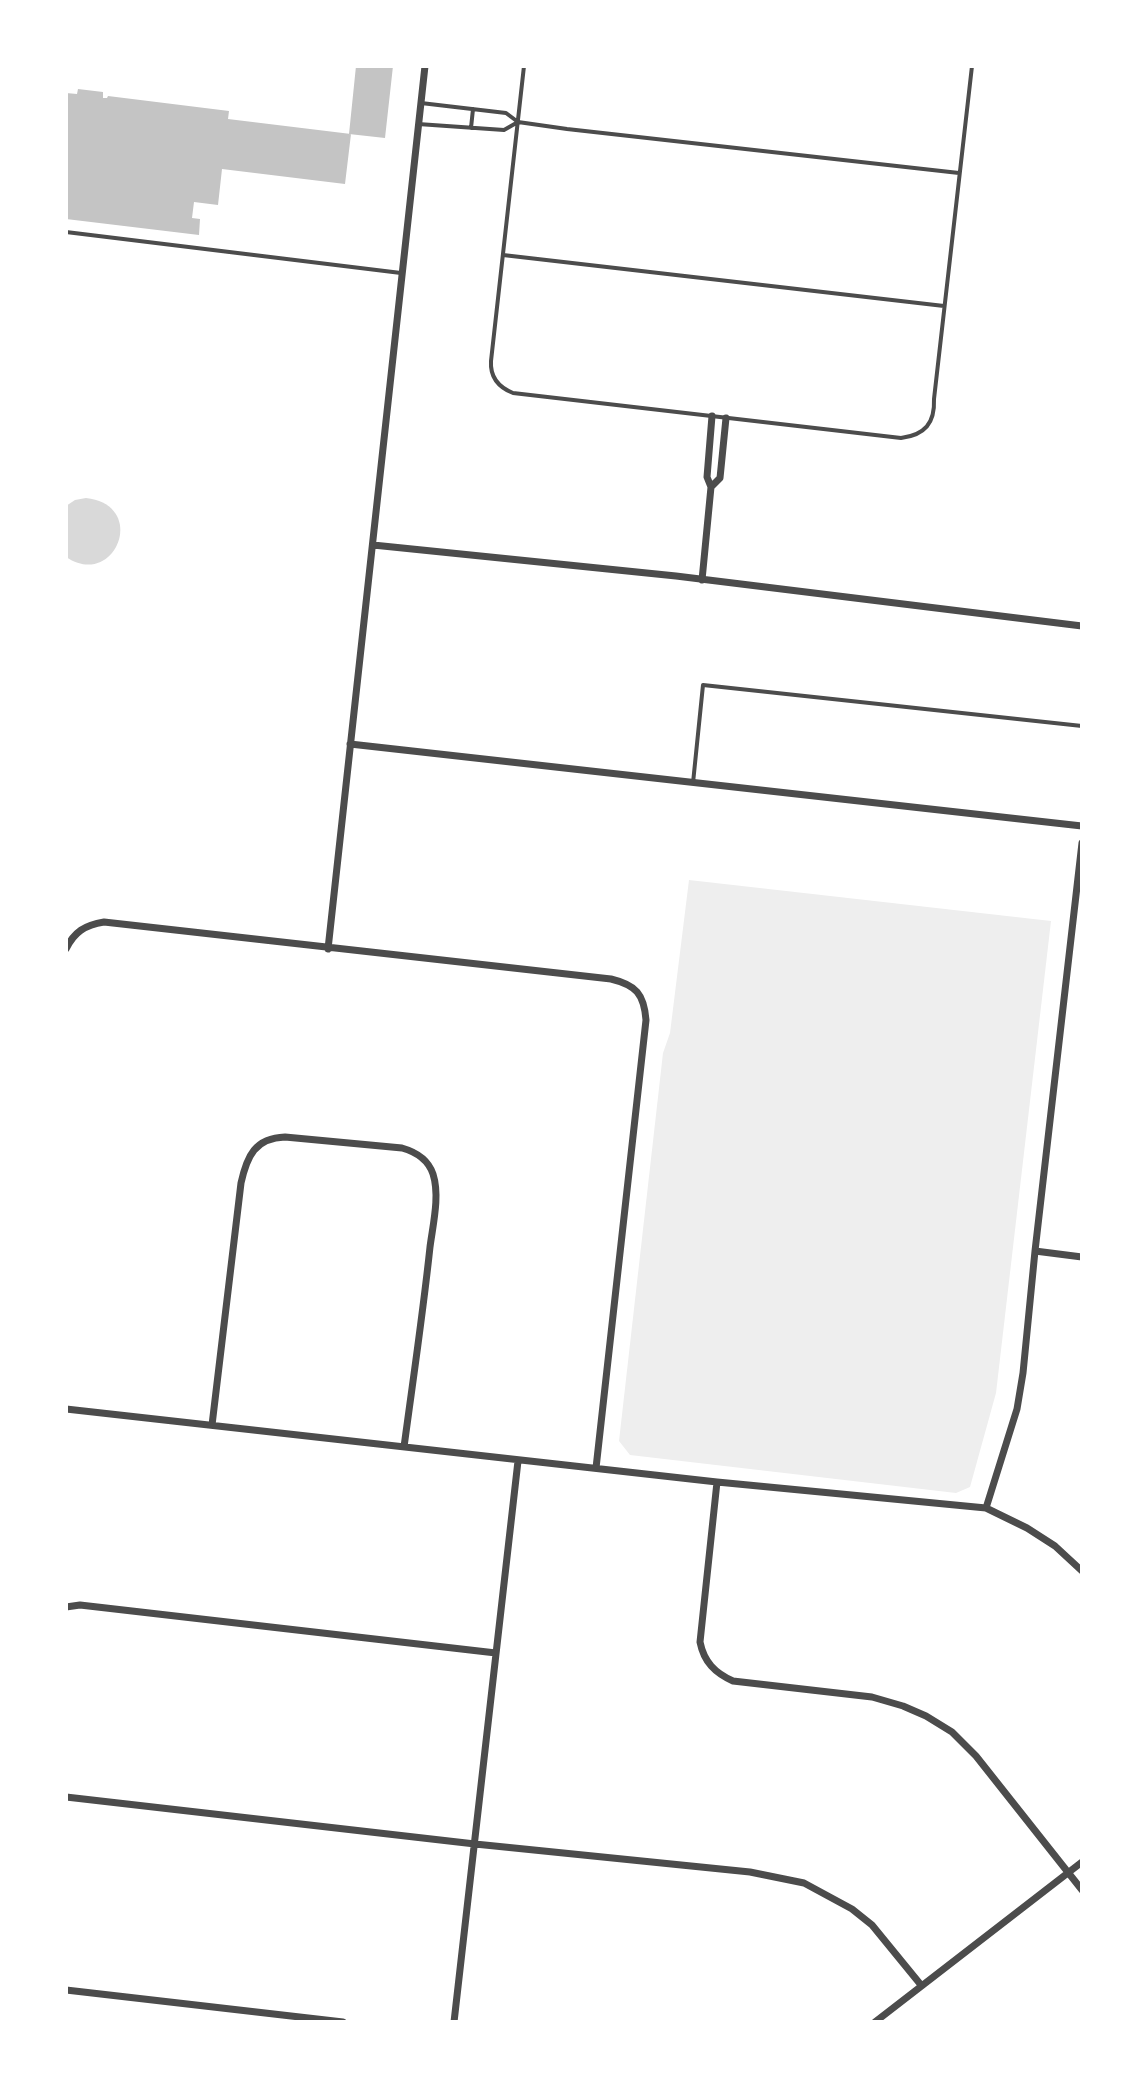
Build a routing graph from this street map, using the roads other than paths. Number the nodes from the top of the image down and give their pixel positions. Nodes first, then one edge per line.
1 (425, 66) edge
2 (524, 66) edge
3 (972, 66) edge
4 (421, 103) junction
5 (473, 109) junction
6 (518, 122) junction
7 (418, 124) junction
8 (471, 128) junction
9 (959, 173) junction
10 (66, 232) edge
11 (503, 255) junction
12 (402, 273) junction
13 (944, 306) junction
14 (712, 416) junction
15 (726, 418) junction
16 (711, 487) junction
17 (373, 545) junction
18 (702, 580) junction
19 (1082, 626) edge
20 (1082, 726) edge
21 (350, 744) junction
22 (693, 783) junction
23 (1082, 826) edge
24 (1082, 843) edge
25 (66, 949) edge
26 (328, 949) junction
27 (1035, 1251) junction
28 (1082, 1257) edge
29 (66, 1409) edge
30 (212, 1425) junction
31 (404, 1447) junction
32 (518, 1461) junction
33 (596, 1468) junction
34 (717, 1482) junction
35 (986, 1508) junction
36 (1082, 1571) edge
37 (66, 1607) edge
38 (496, 1653) junction
39 (66, 1797) edge
40 (475, 1844) junction
41 (1082, 1862) edge
42 (1068, 1873) junction
43 (1082, 1890) edge
44 (921, 1985) junction
45 (66, 1990) edge
46 (343, 2022) edge
47 (454, 2022) edge
48 (875, 2022) edge

1 - 4 street
2 - 6 lane
3 - 9 lane
4 - 5 lane
4 - 7 street
5 - 6 lane
5 - 8 lane
6 - 8 lane
6 - 9 lane
6 - 11 lane
7 - 8 lane
7 - 12 street
9 - 13 lane
10 - 12 lane
11 - 13 lane
11 - 14 lane
12 - 17 street
13 - 15 lane
14 - 15 lane
14 - 16 street
15 - 16 street
16 - 18 street
17 - 18 street
17 - 21 street
18 - 19 street
20 - 22 lane
21 - 22 street
21 - 26 street
22 - 23 street
24 - 27 street
25 - 26 street
26 - 33 street
27 - 28 street
27 - 35 street
29 - 30 street
30 - 31 street
30 - 31 street
31 - 32 street
32 - 33 street
32 - 38 street
33 - 34 street
34 - 35 street
34 - 42 street
35 - 36 street
37 - 38 street
38 - 40 street
39 - 40 street
40 - 44 street
40 - 47 street
41 - 42 street
42 - 43 street
42 - 44 street
44 - 48 street
45 - 46 street

